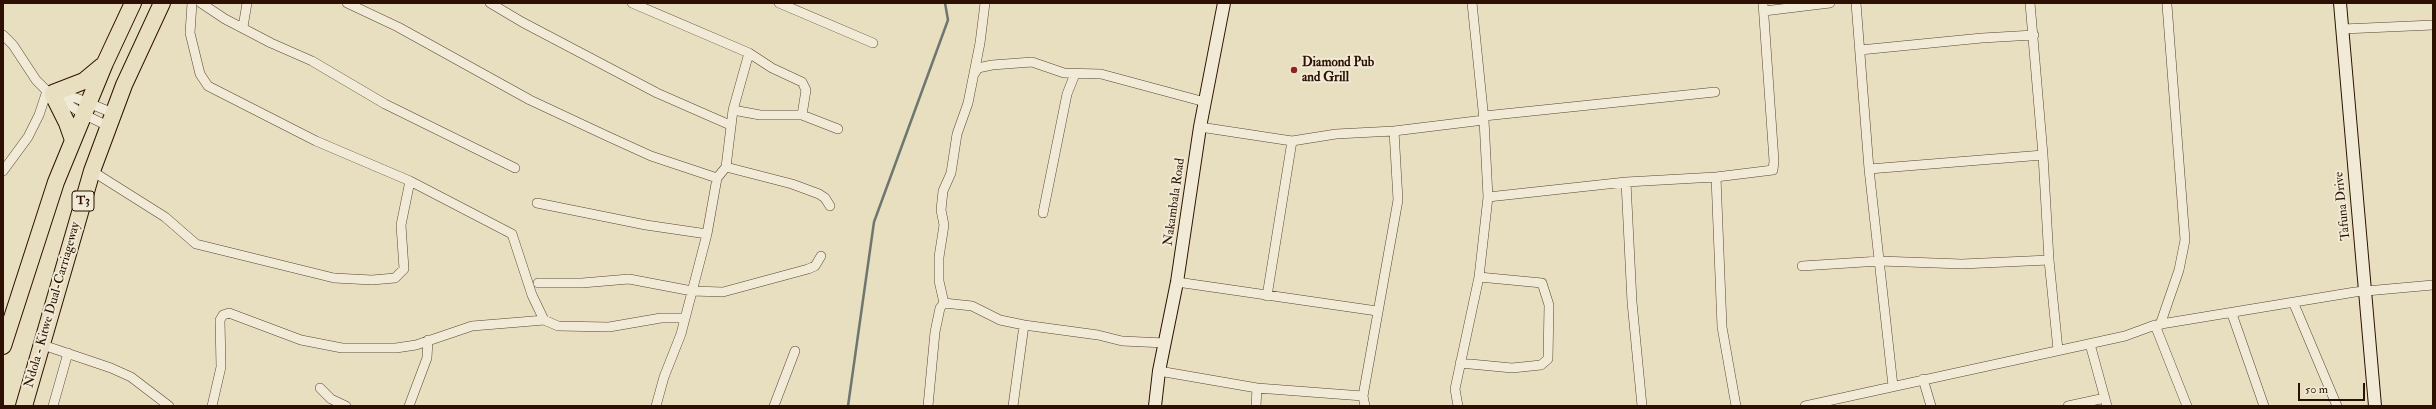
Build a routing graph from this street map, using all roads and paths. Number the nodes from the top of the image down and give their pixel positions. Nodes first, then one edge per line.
1 (133, 3) edge
2 (162, 3) edge
3 (192, 3) edge
4 (201, 3) edge
5 (247, 3) edge
6 (347, 3) edge
7 (490, 3) edge
8 (632, 3) edge
9 (779, 3) edge
10 (985, 3) edge
11 (1224, 3) edge
12 (1472, 3) edge
13 (1830, 3) edge
14 (1856, 3) edge
15 (2030, 3) edge
16 (2340, 3) edge
17 (2166, 4) edge
18 (1764, 7) edge
19 (2433, 25) edge
20 (243, 27) junction
21 (2343, 30) junction
22 (3, 35) edge
23 (2034, 35) junction
24 (873, 43) dead end
25 (1860, 50) junction
26 (749, 53) junction
27 (105, 62) junction
28 (975, 73) junction
29 (1075, 74) junction
30 (1715, 92) dead end
31 (51, 93) junction
32 (1205, 102) junction
33 (86, 109) junction
34 (733, 110) junction
35 (802, 115) junction
36 (1484, 118) junction
37 (111, 120) junction
38 (730, 125) junction
39 (1200, 127) junction
40 (838, 129) dead end
41 (1394, 131) junction
42 (73, 140) junction
43 (1292, 141) junction
44 (2043, 155) junction
45 (726, 167) junction
46 (516, 168) dead end
47 (1869, 169) junction
48 (3, 170) edge
49 (92, 171) junction
50 (1716, 177) junction
51 (717, 178) junction
52 (410, 181) junction
53 (1626, 182) junction
54 (1488, 197) junction
55 (537, 203) dead end
56 (830, 206) dead end
57 (1043, 213) dead end
58 (707, 234) junction
59 (821, 256) dead end
60 (2049, 260) junction
61 (1880, 261) junction
62 (1802, 266) dead end
63 (1479, 277) junction
64 (1177, 282) junction
65 (538, 283) dead end
66 (2433, 285) edge
67 (692, 291) junction
68 (2365, 291) junction
69 (1267, 296) junction
70 (944, 304) junction
71 (2294, 304) junction
72 (1377, 311) junction
73 (2232, 314) junction
74 (684, 318) junction
75 (544, 320) junction
76 (1024, 325) junction
77 (2157, 325) junction
78 (428, 340) junction
79 (1165, 342) junction
80 (40, 344) junction
81 (2090, 344) junction
82 (3, 346) edge
83 (2058, 350) junction
84 (795, 351) dead end
85 (68, 353) junction
86 (1460, 363) junction
87 (1159, 371) junction
88 (1923, 379) junction
89 (1893, 386) junction
90 (320, 388) dead end
91 (1257, 388) junction
92 (1363, 396) junction
93 (2106, 402) edge
94 (24, 406) edge
95 (53, 406) edge
96 (169, 406) edge
97 (212, 406) edge
98 (346, 406) edge
99 (409, 406) edge
100 (656, 406) edge
101 (774, 406) edge
102 (928, 406) edge
103 (1013, 406) edge
104 (1155, 406) edge
105 (1256, 406) edge
106 (1365, 406) edge
107 (1458, 406) edge
108 (1642, 406) edge
109 (1736, 406) edge
110 (1804, 406) edge
111 (1931, 406) edge
112 (2068, 406) edge
113 (2187, 406) edge
114 (2264, 406) edge
115 (2337, 406) edge
116 (2375, 406) edge

1 - 27 highway, T3
2 - 37 highway, Ndola - Kitwe Dual-Carriageway / T3
3 - 52 street
4 - 20 street
5 - 20 street
6 - 51 street
7 - 38 street
8 - 26 street
9 - 24 street
10 - 28 street
11 - 32 main road, Nakambala Road
12 - 36 street
13 - 18 street
14 - 25 street
15 - 23 street
16 - 21 main road, Tafuna Drive
17 - 77 street
18 - 50 street
19 - 21 street
20 - 46 street
21 - 68 main road, Tafuna Drive
22 - 31 street
23 - 25 street
23 - 44 street
25 - 47 street
26 - 34 street
26 - 35 street
27 - 31 highway
27 - 33 highway, T3
28 - 29 street
28 - 70 street
29 - 32 street
29 - 57 street
30 - 36 street
31 - 33 street
31 - 42 highway
31 - 48 street
32 - 39 main road, Nakambala Road
33 - 37 street
33 - 37 street
33 - 42 highway, T3
34 - 35 street
34 - 38 street
35 - 40 street
36 - 41 street
36 - 54 street
37 - 49 highway, Ndola - Kitwe Dual-Carriageway / T3
38 - 45 street
39 - 43 street
39 - 64 main road, Nakambala Road
41 - 43 street
41 - 72 street
42 - 82 highway, T3
43 - 69 street
44 - 47 street
44 - 60 street
45 - 51 street
45 - 56 street
47 - 61 street
49 - 52 street
49 - 80 highway, Ndola - Kitwe Dual-Carriageway / T3
50 - 53 street
50 - 109 street
51 - 58 street
52 - 75 street
53 - 54 street
53 - 108 street
54 - 63 street
55 - 58 street
58 - 67 street
59 - 67 street
60 - 61 street
60 - 83 street
61 - 62 street
61 - 89 street
63 - 86 street
63 - 86 street
64 - 69 street
64 - 79 main road, Nakambala Road
65 - 67 street
66 - 68 street
67 - 74 street
68 - 71 street
68 - 116 main road, Tafuna Drive
69 - 72 street
70 - 76 street
70 - 102 street
71 - 73 street
71 - 115 street
72 - 92 street
73 - 77 street
73 - 114 street
74 - 75 street
74 - 100 street
75 - 78 street
76 - 79 street
76 - 103 street
77 - 81 street
77 - 113 street
78 - 97 street
78 - 99 street
79 - 87 main road, Nakambala Road
80 - 85 street
80 - 94 highway, Ndola - Kitwe Dual-Carriageway / T3
81 - 83 street
81 - 93 street
83 - 88 street
84 - 101 street
85 - 95 street
85 - 96 street
86 - 107 street
87 - 91 street
87 - 104 main road, Nakambala Road
88 - 89 street
88 - 111 street
89 - 110 street
90 - 98 street
91 - 92 street
91 - 105 street
92 - 106 street
93 - 112 street

